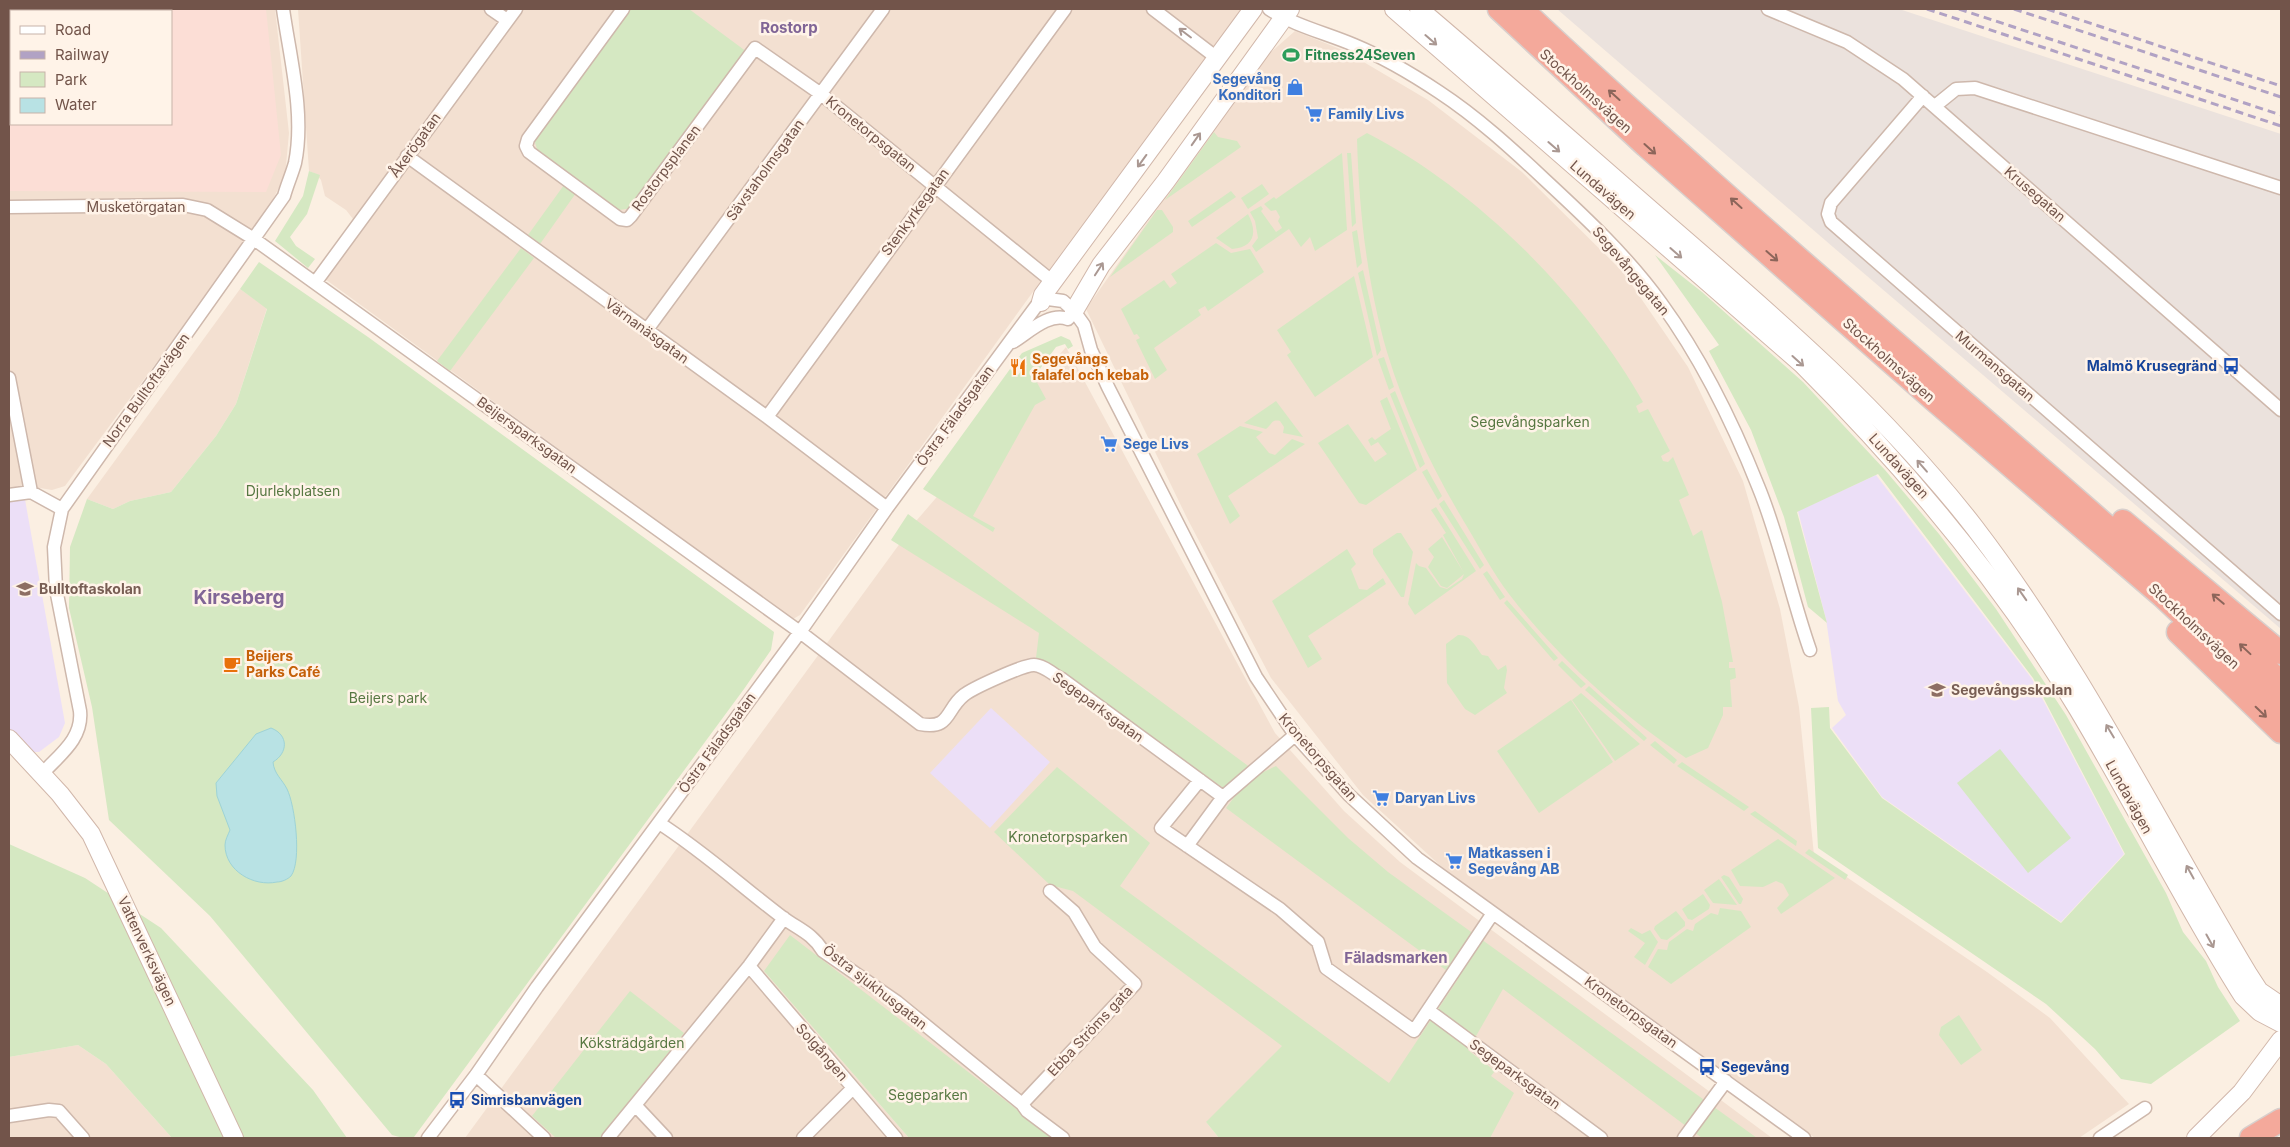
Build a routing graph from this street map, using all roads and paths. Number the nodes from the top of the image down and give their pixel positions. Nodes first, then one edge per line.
1 (24, 9) edge
2 (283, 9) edge
3 (491, 9) edge
4 (516, 9) edge
5 (623, 9) edge
6 (883, 9) edge
7 (1064, 9) edge
8 (1153, 9) edge
9 (1253, 9) edge
10 (1394, 9) edge
11 (1420, 9) edge
12 (1498, 9) edge
13 (1522, 9) edge
14 (1768, 9) edge
15 (9, 10) edge
16 (1281, 12) edge
17 (507, 20) junction
18 (755, 48) joint
19 (1217, 58) junction
20 (821, 94) junction
21 (1923, 96) junction
22 (1935, 106) junction
23 (406, 156) junction
24 (934, 185) junction
25 (2281, 188) edge
26 (9, 207) edge
27 (254, 239) junction
28 (315, 282) junction
29 (1053, 282) junction
30 (1041, 302) junction
31 (1851, 305) junction
32 (1071, 315) junction
33 (1049, 319) junction
34 (646, 331) junction
35 (1005, 348) junction
36 (9, 378) edge
37 (10, 392) edge
38 (1934, 400) junction
39 (2281, 410) edge
40 (767, 417) junction
41 (31, 492) junction
42 (9, 495) edge
43 (887, 508) junction
44 (62, 510) junction
45 (2281, 614) edge
46 (800, 632) junction
47 (1810, 650) dead end
48 (2281, 653) edge
49 (2281, 682) edge
50 (2281, 708) edge
51 (2281, 732) edge
52 (1295, 735) junction
53 (9, 739) edge
54 (42, 774) junction
55 (1200, 780) junction
56 (1223, 796) junction
57 (659, 824) junction
58 (1187, 846) junction
59 (1050, 891) dead end
60 (1493, 913) junction
61 (784, 918) junction
62 (748, 966) junction
63 (2281, 1006) edge
64 (1428, 1010) junction
65 (2281, 1023) edge
66 (2281, 1040) edge
67 (476, 1075) junction
68 (1726, 1080) junction
69 (853, 1088) junction
70 (1017, 1100) junction
71 (636, 1105) junction
72 (2145, 1108) dead end
73 (9, 1116) edge
74 (2281, 1120) edge
75 (83, 1138) edge
76 (234, 1138) edge
77 (428, 1138) edge
78 (544, 1138) edge
79 (608, 1138) edge
80 (666, 1138) edge
81 (803, 1138) edge
82 (896, 1138) edge
83 (1063, 1138) edge
84 (1601, 1138) edge
85 (1684, 1138) edge
86 (1804, 1138) edge
87 (2100, 1138) edge
88 (2196, 1138) edge
89 (2251, 1138) edge

1 - 15 street
2 - 27 street, Norra Bulltoftavägen
3 - 17 street
4 - 17 street, Åkerögatan
5 - 18 street, Rostorpsplanen
6 - 20 street, Sävstaholmsgatan
7 - 24 street, Stenkyrkegatan
19 -> 8 street
9 - 19 main road, Östra Fäladsgatan
10 -> 65 main road, Lundavägen
63 -> 11 main road, Lundavägen
12 -> 38 highway, Stockholmsvägen
31 -> 13 highway, Stockholmsvägen
14 - 21 street, Krusegatan
32 -> 16 main road
16 - 47 street, Segevångsgatan
17 - 23 street, Åkerögatan
18 - 20 street, Kronetorpsgatan
19 -> 29 main road, Östra Fäladsgatan
20 - 24 street, Kronetorpsgatan
20 - 34 street, Sävstaholmsgatan
21 - 22 street, Krusegatan
21 - 45 street, Murmansgatan
22 - 25 street
22 - 39 street, Krusegatan
23 - 28 street, Åkerögatan
23 - 34 street, Värnanäsgatan
24 - 29 street, Kronetorpsgatan
24 - 40 street, Stenkyrkegatan
26 - 27 street, Musketörgatan
27 - 28 street, Beijersparksgatan
27 - 44 street, Norra Bulltoftavägen
28 - 46 street, Beijersparksgatan
29 - 30 main road, Östra Fäladsgatan
30 - 32 street
30 - 33 street
30 - 35 street, Östra Fäladsgatan
48 -> 31 highway
49 -> 31 highway, Stockholmsvägen
32 - 33 street
32 - 52 street, Kronetorpsgatan
33 - 35 street, Östra Fäladsgatan
34 - 40 street, Värnanäsgatan
35 - 43 street, Östra Fäladsgatan
36 - 37 street
37 - 41 street
38 - 50 highway, Stockholmsvägen
38 -> 51 highway
40 - 43 street, Värnanäsgatan
41 - 42 street
41 - 44 street
43 - 46 street, Östra Fäladsgatan
44 - 54 street, Norra Bulltoftavägen
46 - 55 street, Segeparksgatan
46 - 57 street, Östra Fäladsgatan
52 - 56 street
52 - 60 street, Kronetorpsgatan
53 - 54 main road, Vattenverksvägen
54 - 76 main road, Vattenverksvägen
55 - 56 street, Segeparksgatan
55 - 58 street
56 - 58 street
57 - 61 street, Östra sjukhusgatan
57 - 67 street, Östra Fäladsgatan
58 - 64 street
59 - 70 street, Ebba Ströms gata
60 - 64 street
60 - 68 street, Kronetorpsgatan
61 - 62 street
61 - 70 street, Östra sjukhusgatan
62 - 69 street, Solgången
62 - 71 street
64 - 84 street, Segeparksgatan
66 - 88 main road
67 - 77 street, Östra Fäladsgatan
67 - 78 street
68 - 85 street
68 - 86 street, Kronetorpsgatan
69 - 81 street
69 - 82 street, Solgången
70 - 83 street, Östra sjukhusgatan
71 - 79 street
71 - 80 street
72 - 87 street
73 - 75 street
74 - 89 highway

